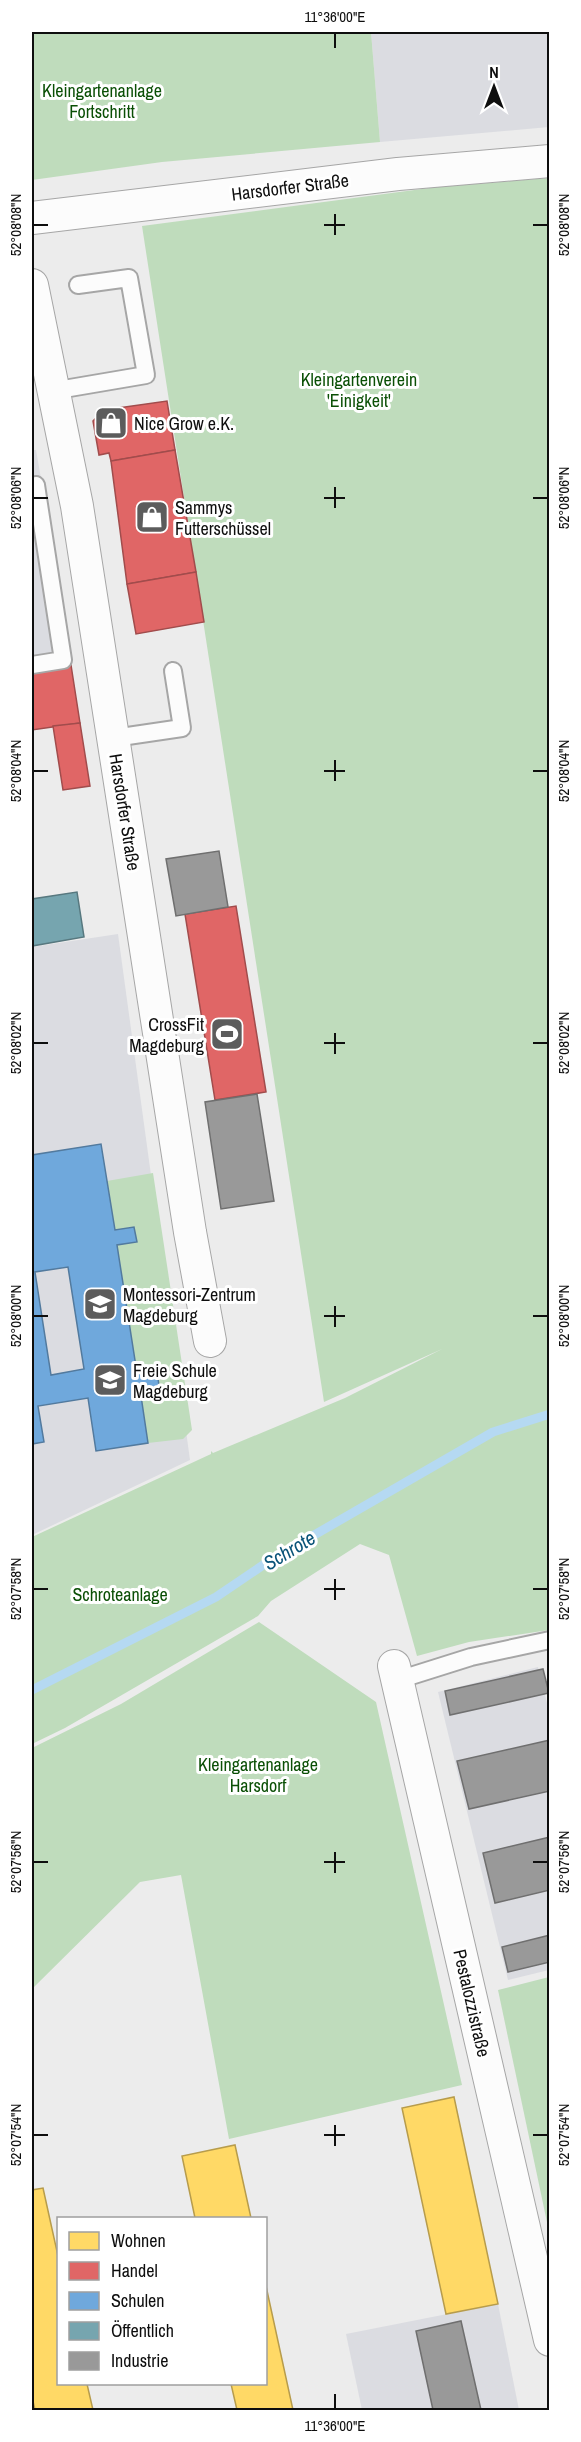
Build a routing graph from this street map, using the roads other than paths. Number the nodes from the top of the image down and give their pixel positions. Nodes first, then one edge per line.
1 (549, 161) edge
2 (32, 218) edge
3 (32, 285) edge
4 (78, 285) dead end
5 (52, 391) junction
6 (32, 486) edge
7 (32, 665) edge
8 (173, 671) dead end
9 (114, 738) junction
10 (210, 1341) dead end
11 (549, 1640) edge
12 (396, 1673) joint
13 (549, 2340) edge

1 - 2 street, Harsdorfer Straße
3 - 5 street, Harsdorfer Straße
4 - 5 lane
5 - 9 street, Harsdorfer Straße
6 - 7 lane
8 - 9 lane
9 - 10 street, Harsdorfer Straße
11 - 12 lane
12 - 13 street, Pestalozzistraße

